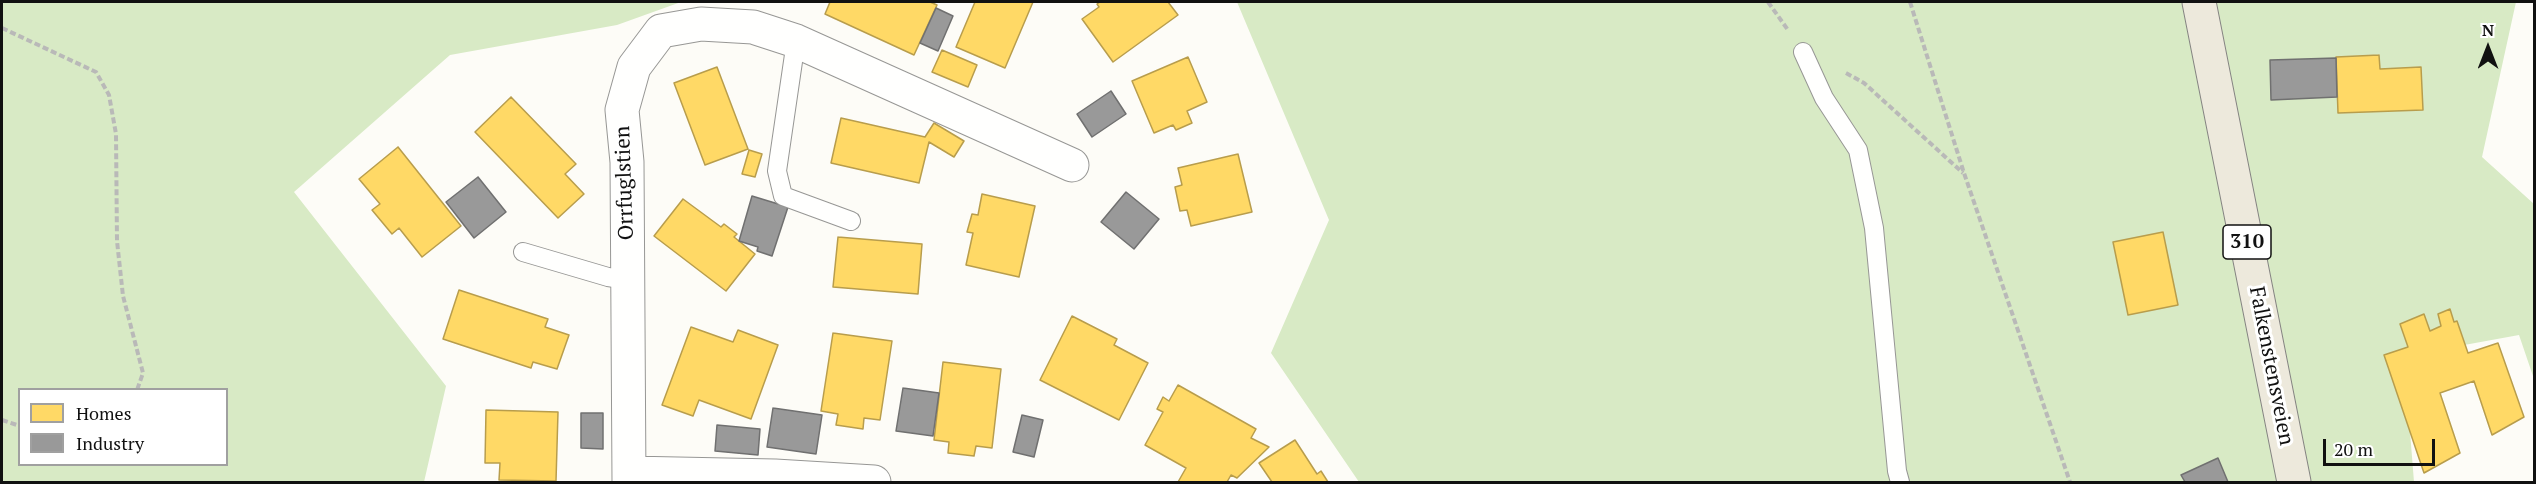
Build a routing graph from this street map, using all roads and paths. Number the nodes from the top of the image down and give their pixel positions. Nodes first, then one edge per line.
1 (1768, 2) edge
2 (1910, 2) edge
3 (2199, 2) edge
4 (2, 28) edge
5 (796, 41) junction
6 (1803, 52) junction
7 (1072, 165) dead end
8 (1964, 173) junction
9 (851, 220) dead end
10 (523, 252) dead end
11 (628, 280) junction
12 (138, 388) edge
13 (2, 420) edge
14 (18, 425) edge
15 (629, 478) edge
16 (874, 483) edge
17 (1900, 483) edge
18 (2070, 483) edge
19 (2294, 483) edge

1 - 6 path
2 - 8 path
3 - 19 main road, Falkenstensveien / 310
4 - 12 path
5 - 7 street, Orrfuglstien
5 - 9 lane
5 - 11 street, Orrfuglstien
6 - 8 path
6 - 17 lane
8 - 18 path
10 - 11 lane
11 - 15 street, Orrfuglstien
13 - 14 path
15 - 16 street

